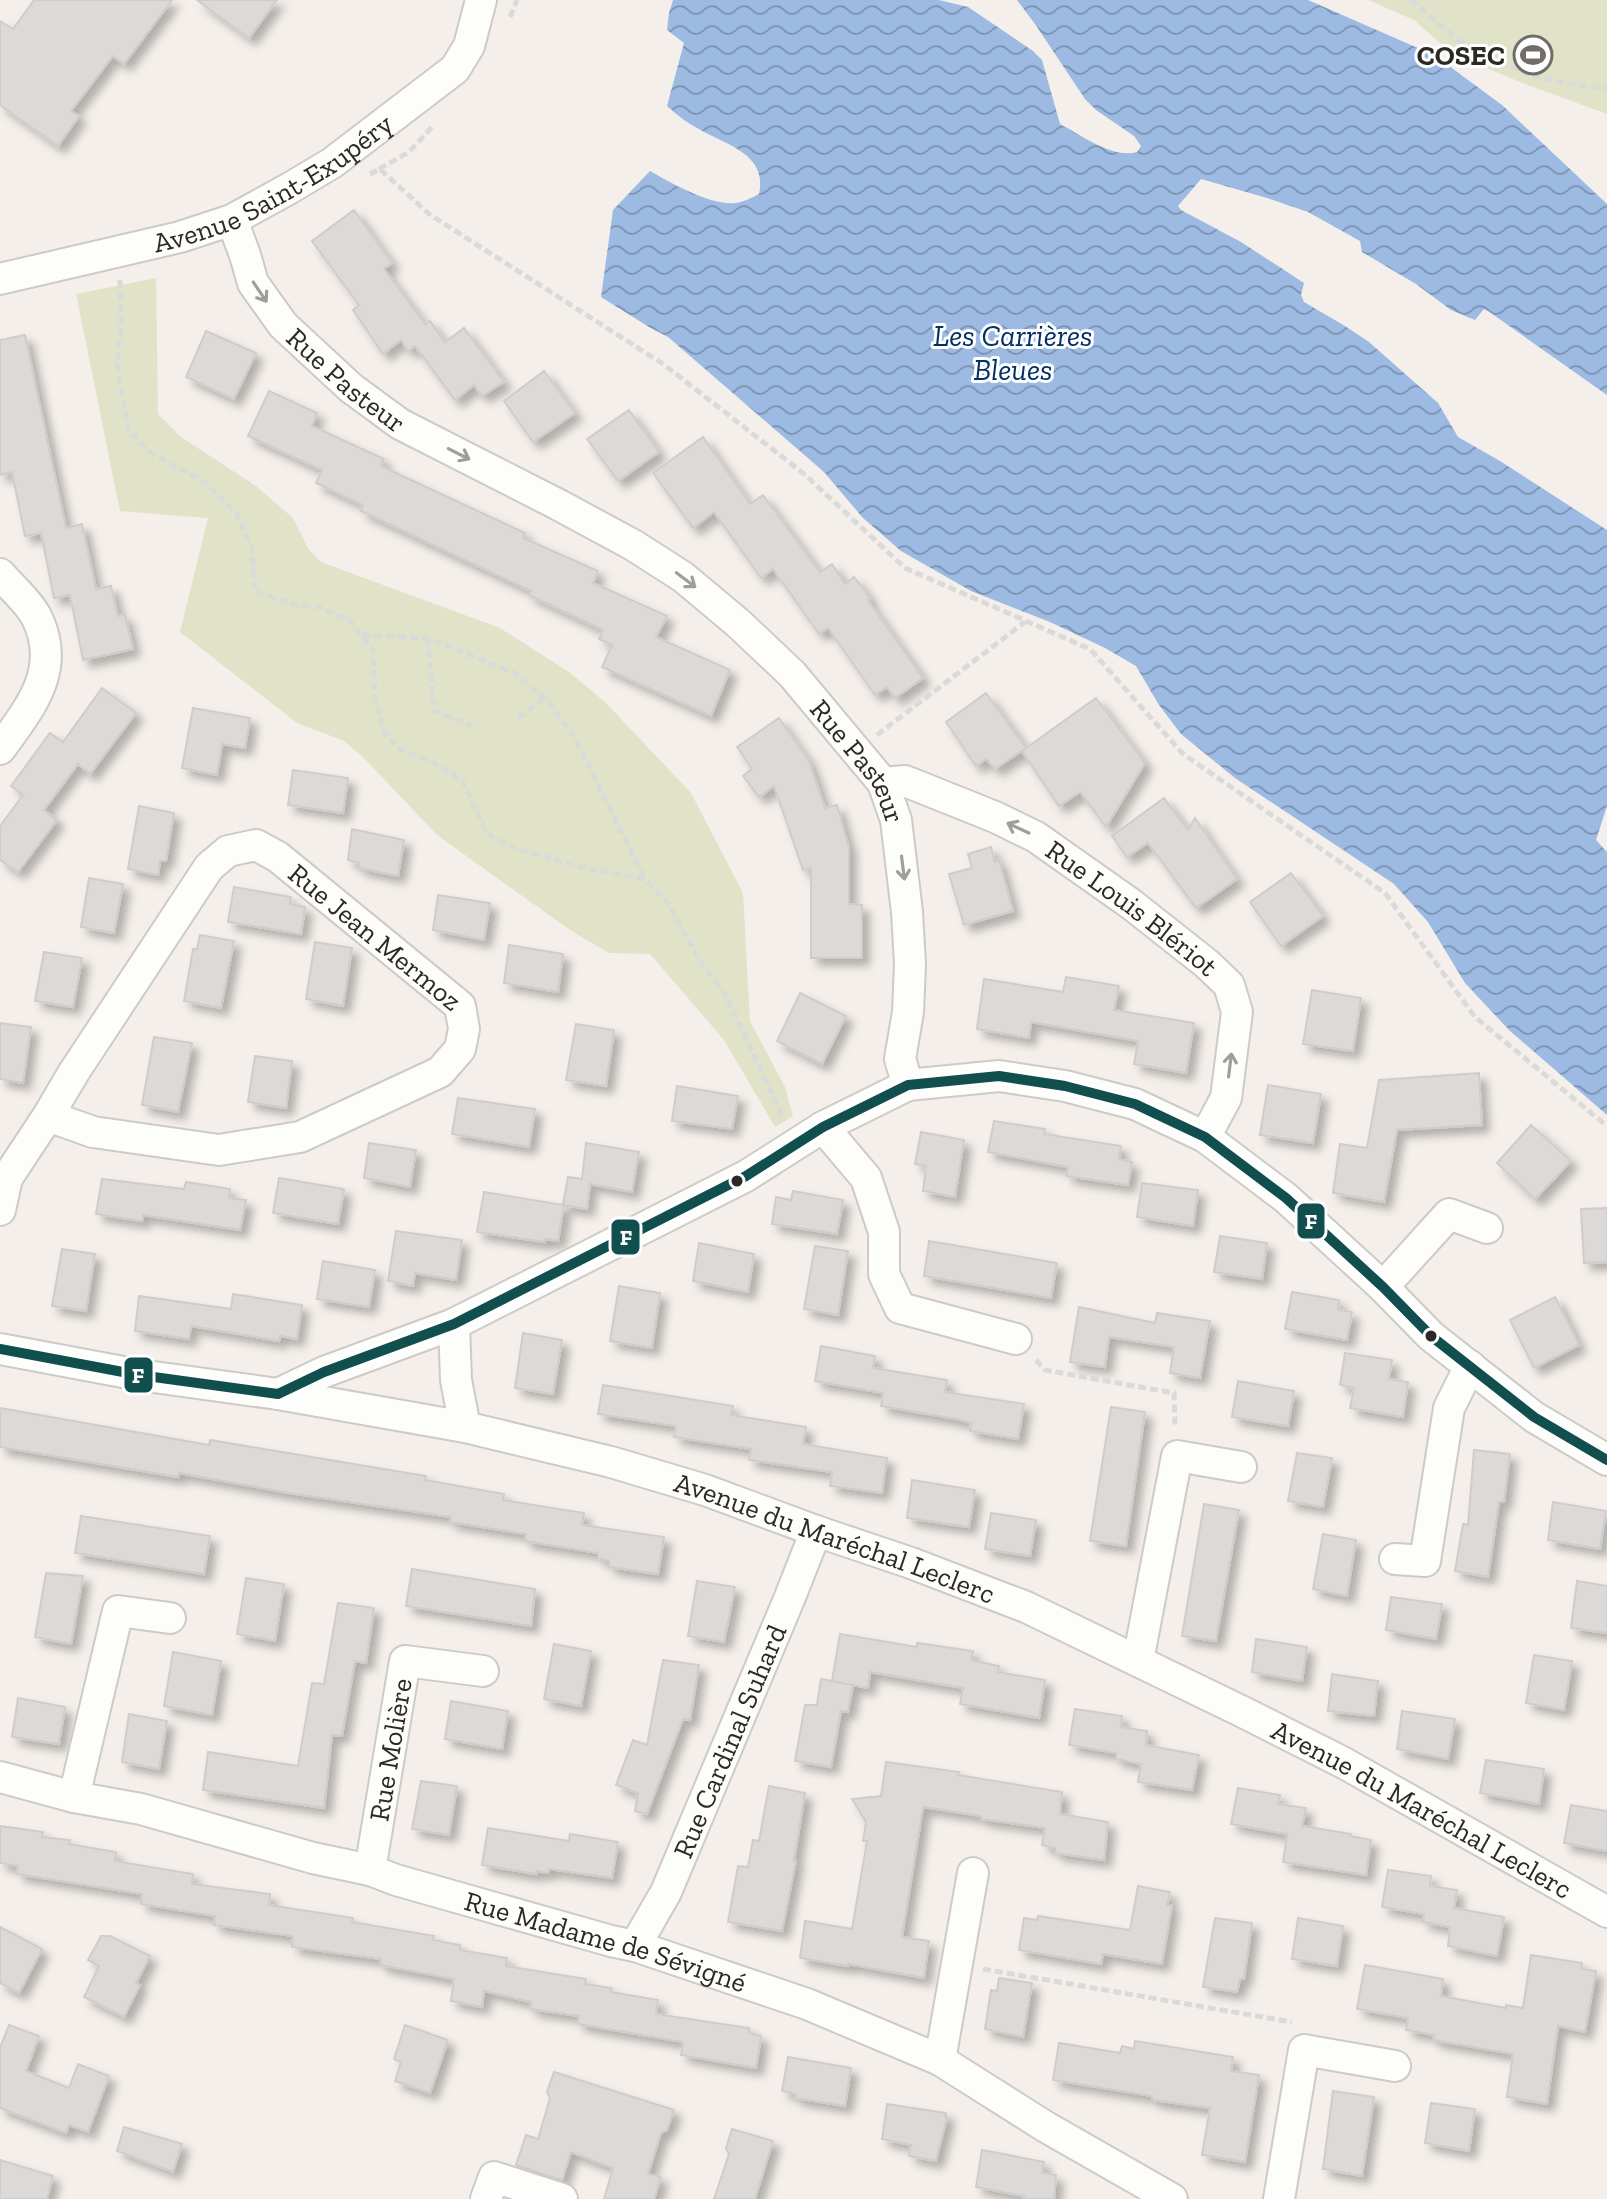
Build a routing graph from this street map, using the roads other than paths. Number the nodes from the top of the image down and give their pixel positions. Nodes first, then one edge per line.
1 (481, 0) edge
2 (232, 220) junction
3 (0, 279) edge
4 (0, 574) edge
5 (0, 749) edge
6 (883, 783) junction
7 (908, 1085) junction
8 (48, 1116) junction
9 (823, 1127) junction
10 (1205, 1137) junction
11 (0, 1210) edge
12 (1487, 1228) dead end
13 (1383, 1287) junction
14 (454, 1324) junction
15 (1016, 1339) road end
16 (0, 1349) edge
17 (1470, 1366) junction
18 (278, 1394) junction
19 (465, 1427) junction
20 (1607, 1460) edge
21 (1241, 1467) dead end
22 (816, 1531) junction
23 (1395, 1559) dead end
24 (170, 1618) dead end
25 (1138, 1661) junction
26 (483, 1671) dead end
27 (0, 1777) edge
28 (74, 1797) junction
29 (370, 1870) junction
30 (973, 1873) dead end
31 (1607, 1912) edge
32 (635, 1946) junction
33 (940, 2060) junction
34 (1395, 2066) dead end
35 (486, 2199) edge
36 (562, 2199) edge
37 (1172, 2199) edge
38 (1279, 2199) edge

1 - 2 street, Avenue Saint-Exupéry
2 - 3 street, Avenue Saint-Exupéry
2 -> 6 street, Rue Pasteur
4 - 5 street
6 -> 7 street, Rue Pasteur
10 -> 6 street, Rue Louis Blériot
7 - 9 street
7 - 10 street
8 - 8 street, Rue Jean Mermoz
8 - 11 street, Rue Jean Mermoz
9 - 14 street
9 - 15 street
10 - 13 street
12 - 13 street
13 - 17 street
14 - 18 street
14 - 19 street
16 - 18 street, Avenue du Maréchal Leclerc
17 - 20 street
17 - 23 street
18 - 19 street, Avenue du Maréchal Leclerc
19 - 22 street, Avenue du Maréchal Leclerc
21 - 25 street
22 - 25 street, Avenue du Maréchal Leclerc
22 - 32 street, Rue Cardinal Suhard
24 - 28 street
25 - 31 street, Avenue du Maréchal Leclerc
26 - 29 street, Rue Molière
27 - 28 street, Rue Madame de Sévigné
28 - 29 street, Rue Madame de Sévigné
29 - 32 street, Rue Madame de Sévigné
30 - 33 street
32 - 33 street, Rue Madame de Sévigné
33 - 37 street, Rue Madame de Sévigné
34 - 38 street
35 - 36 street

